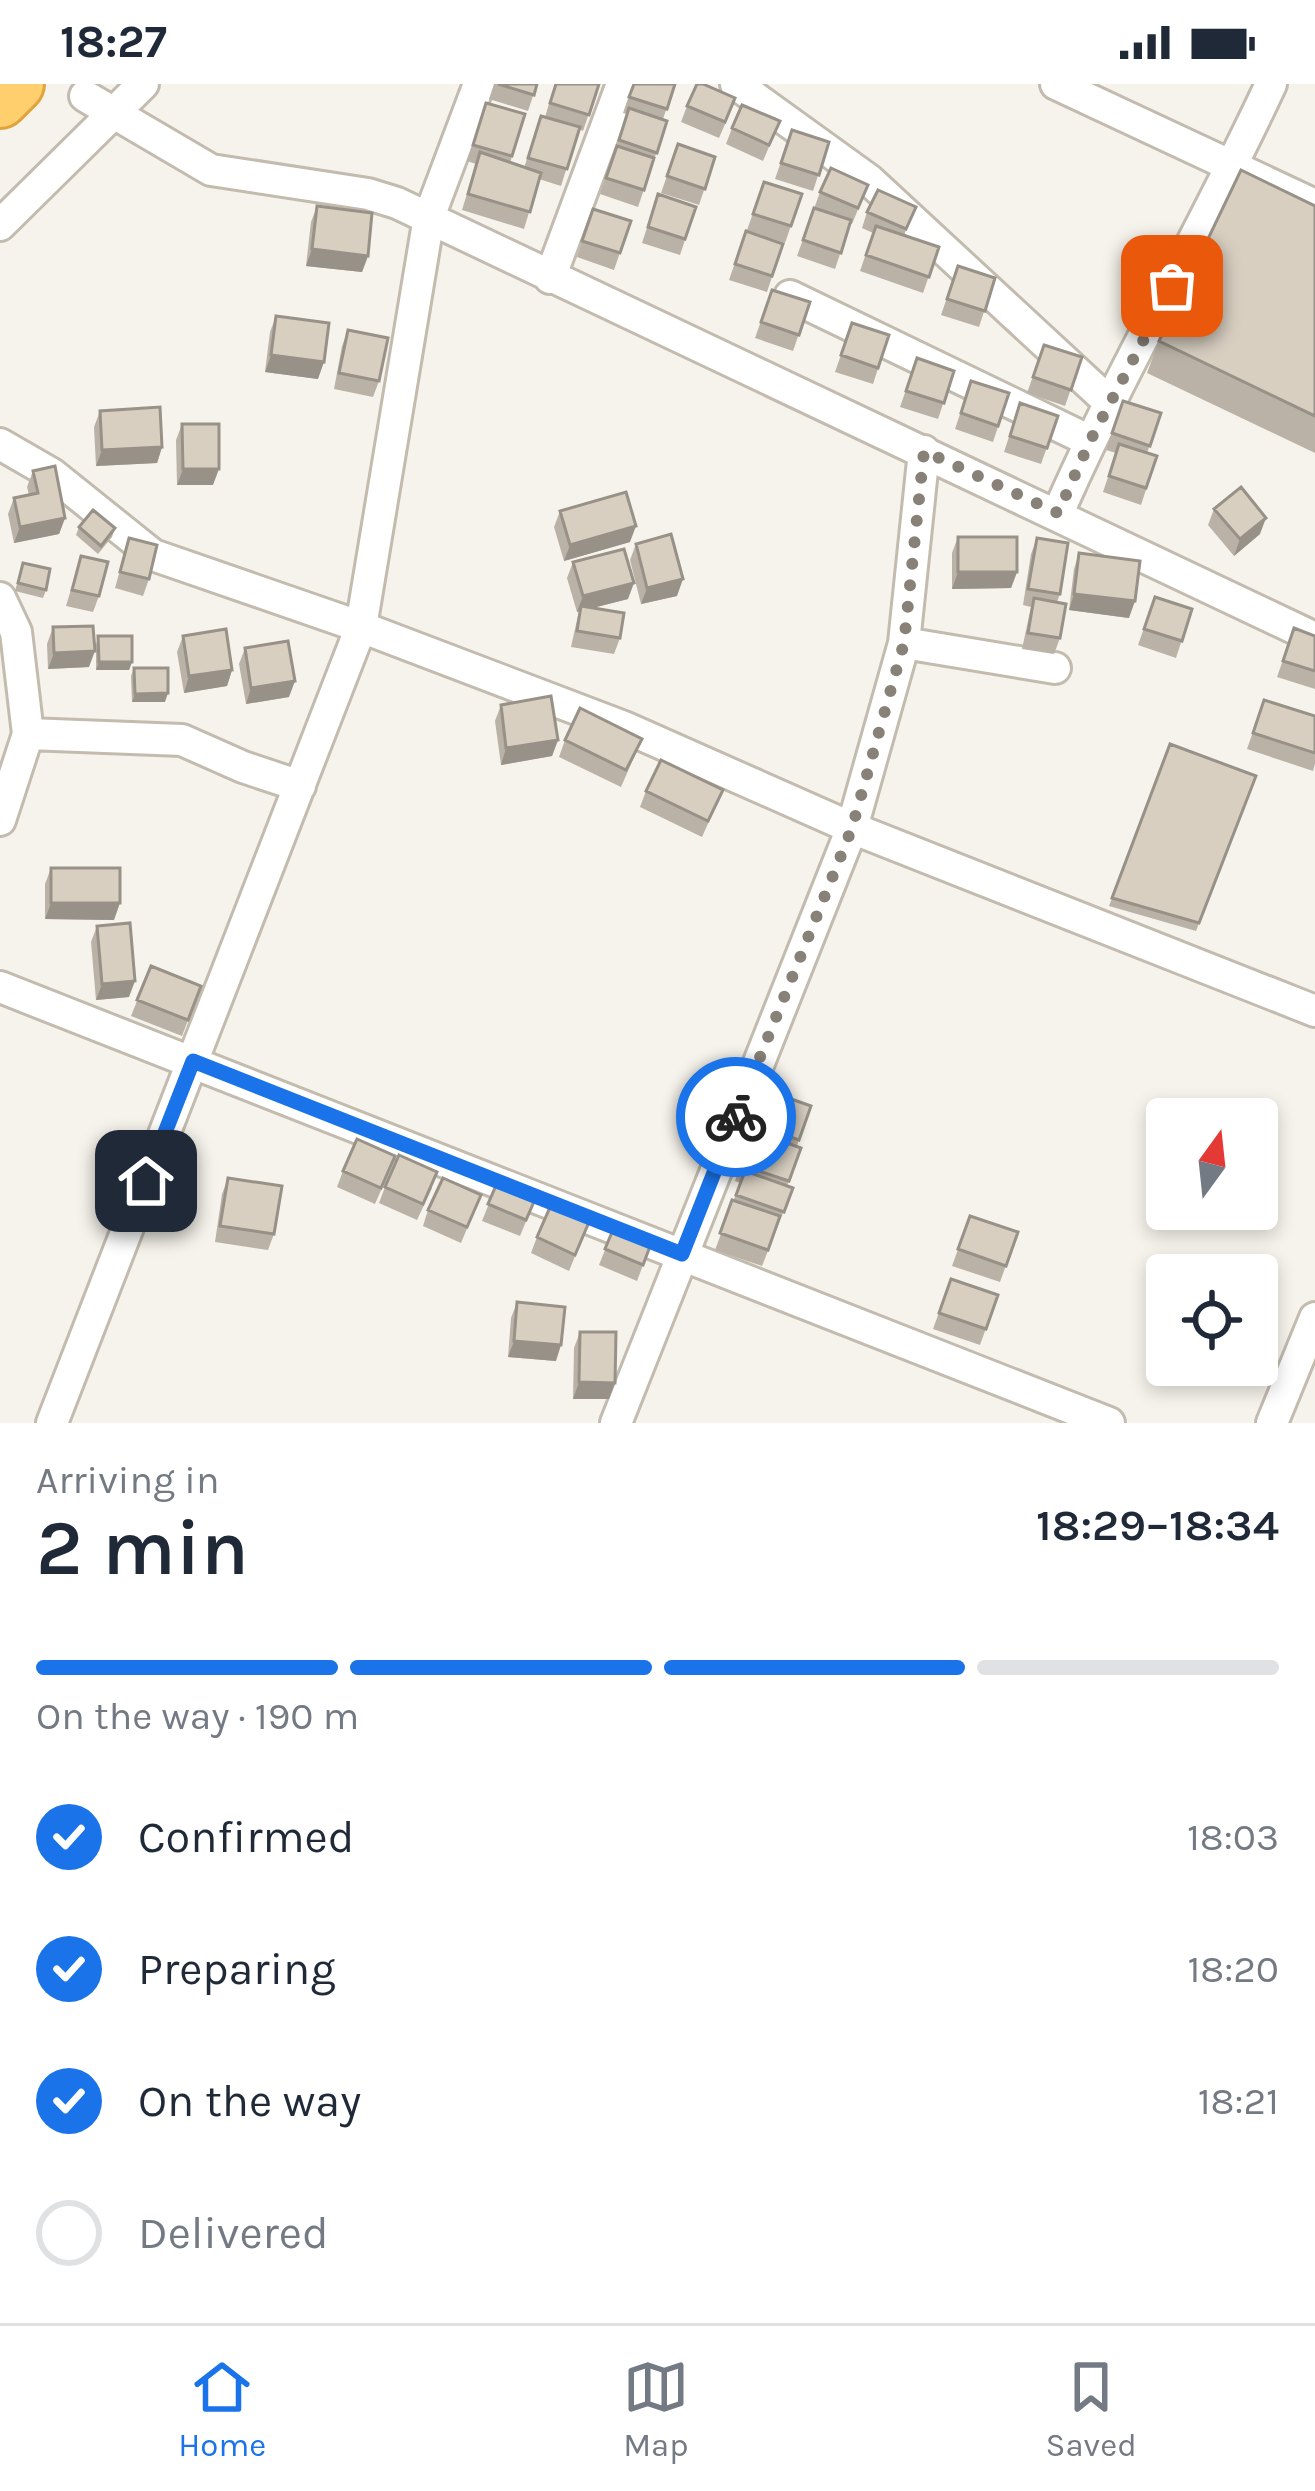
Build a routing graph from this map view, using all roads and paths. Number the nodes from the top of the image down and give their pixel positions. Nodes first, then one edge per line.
1 (16, 84) edge
2 (142, 84) edge
3 (479, 84) edge
4 (622, 84) edge
5 (736, 84) edge
6 (1056, 84) edge
7 (1271, 84) edge
8 (85, 96) dead end
9 (0, 100) edge
10 (113, 116) junction
11 (1233, 167) junction
12 (1315, 205) edge
13 (428, 217) junction
14 (0, 225) edge
15 (550, 278) junction
16 (790, 296) edge
17 (1110, 403) junction
18 (1090, 441) junction
19 (0, 444) edge
20 (924, 451) junction
21 (1058, 513) junction
22 (0, 598) edge
23 (362, 627) junction
24 (1315, 638) edge
25 (904, 643) junction
26 (1055, 668) dead end
27 (18, 720) edge
28 (300, 786) junction
29 (0, 820) edge
30 (852, 828) junction
31 (0, 984) edge
32 (1315, 1011) edge
33 (193, 1061) junction
34 (682, 1254) junction
35 (1315, 1318) edge
36 (52, 1423) edge
37 (616, 1423) edge
38 (1109, 1423) edge
39 (1272, 1423) edge

1 - 9 highway
2 - 10 street
3 - 13 street
4 - 15 street
5 - 17 street
6 - 11 street
7 - 11 street
8 - 10 street
10 - 13 street
10 - 14 street
11 - 12 street
11 - 17 street
13 - 15 street
13 - 23 street
15 - 20 street
16 - 18 street
17 - 18 street
18 - 21 street
19 - 23 street
20 - 21 street
20 - 25 street
21 - 24 street
22 - 27 street
23 - 28 street
23 - 30 street
25 - 26 street
25 - 30 street
27 - 28 street
27 - 29 street
28 - 33 street
30 - 32 street
30 - 34 street
31 - 33 street
33 - 34 street
33 - 36 street
34 - 37 street
34 - 38 street
35 - 39 street

